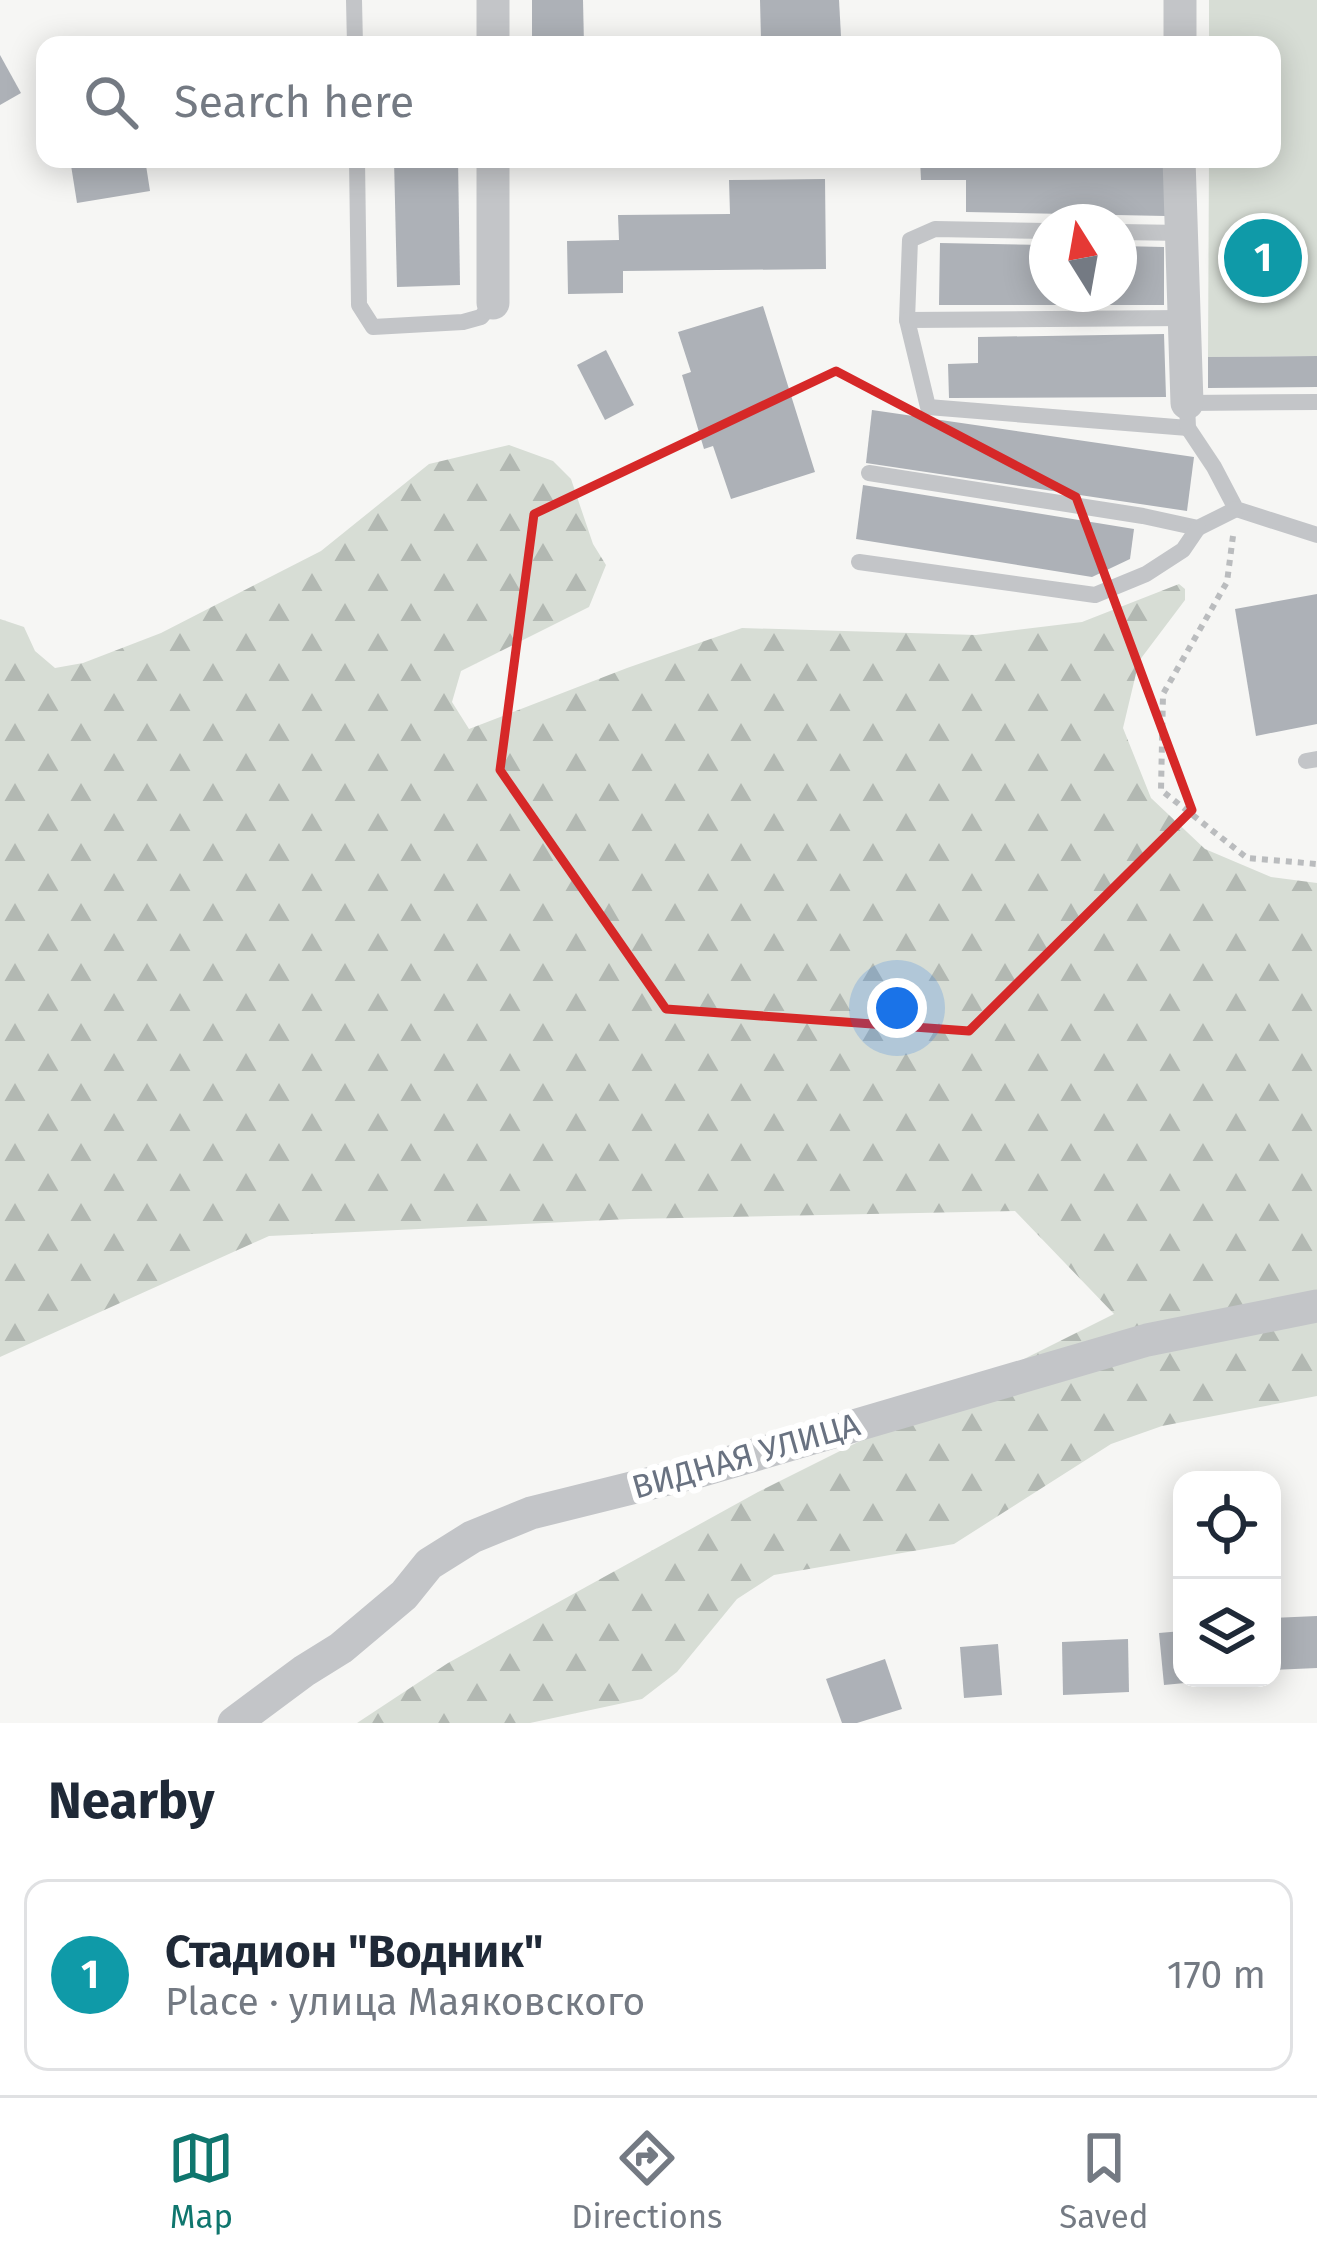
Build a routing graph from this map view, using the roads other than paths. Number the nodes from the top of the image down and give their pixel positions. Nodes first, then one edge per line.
1 (354, 0) edge
2 (493, 0) edge
3 (1180, 0) edge
4 (355, 36) edge
5 (493, 36) edge
6 (1180, 36) edge
7 (356, 168) edge
8 (493, 168) edge
9 (1179, 168) edge
10 (1029, 231) edge
11 (1137, 232) edge
12 (1183, 233) junction
13 (493, 303) joint
14 (1185, 318) junction
15 (907, 320) junction
16 (1317, 402) edge
17 (1187, 416) junction
18 (868, 473) dead end
19 (1236, 509) junction
20 (1198, 528) junction
21 (1317, 536) edge
22 (859, 562) dead end
23 (1317, 1306) edge
24 (234, 1723) edge

1 - 4 lane
2 - 5 street
3 - 6 street
7 - 13 lane
8 - 13 street
9 - 12 street
10 - 15 lane
11 - 12 lane
12 - 14 street
14 - 15 lane
14 - 17 street
15 - 17 lane
16 - 17 lane
17 - 19 lane
18 - 20 lane
19 - 20 lane
19 - 21 lane
20 - 22 lane
23 - 24 street, ВИДНАЯ УЛИЦА

